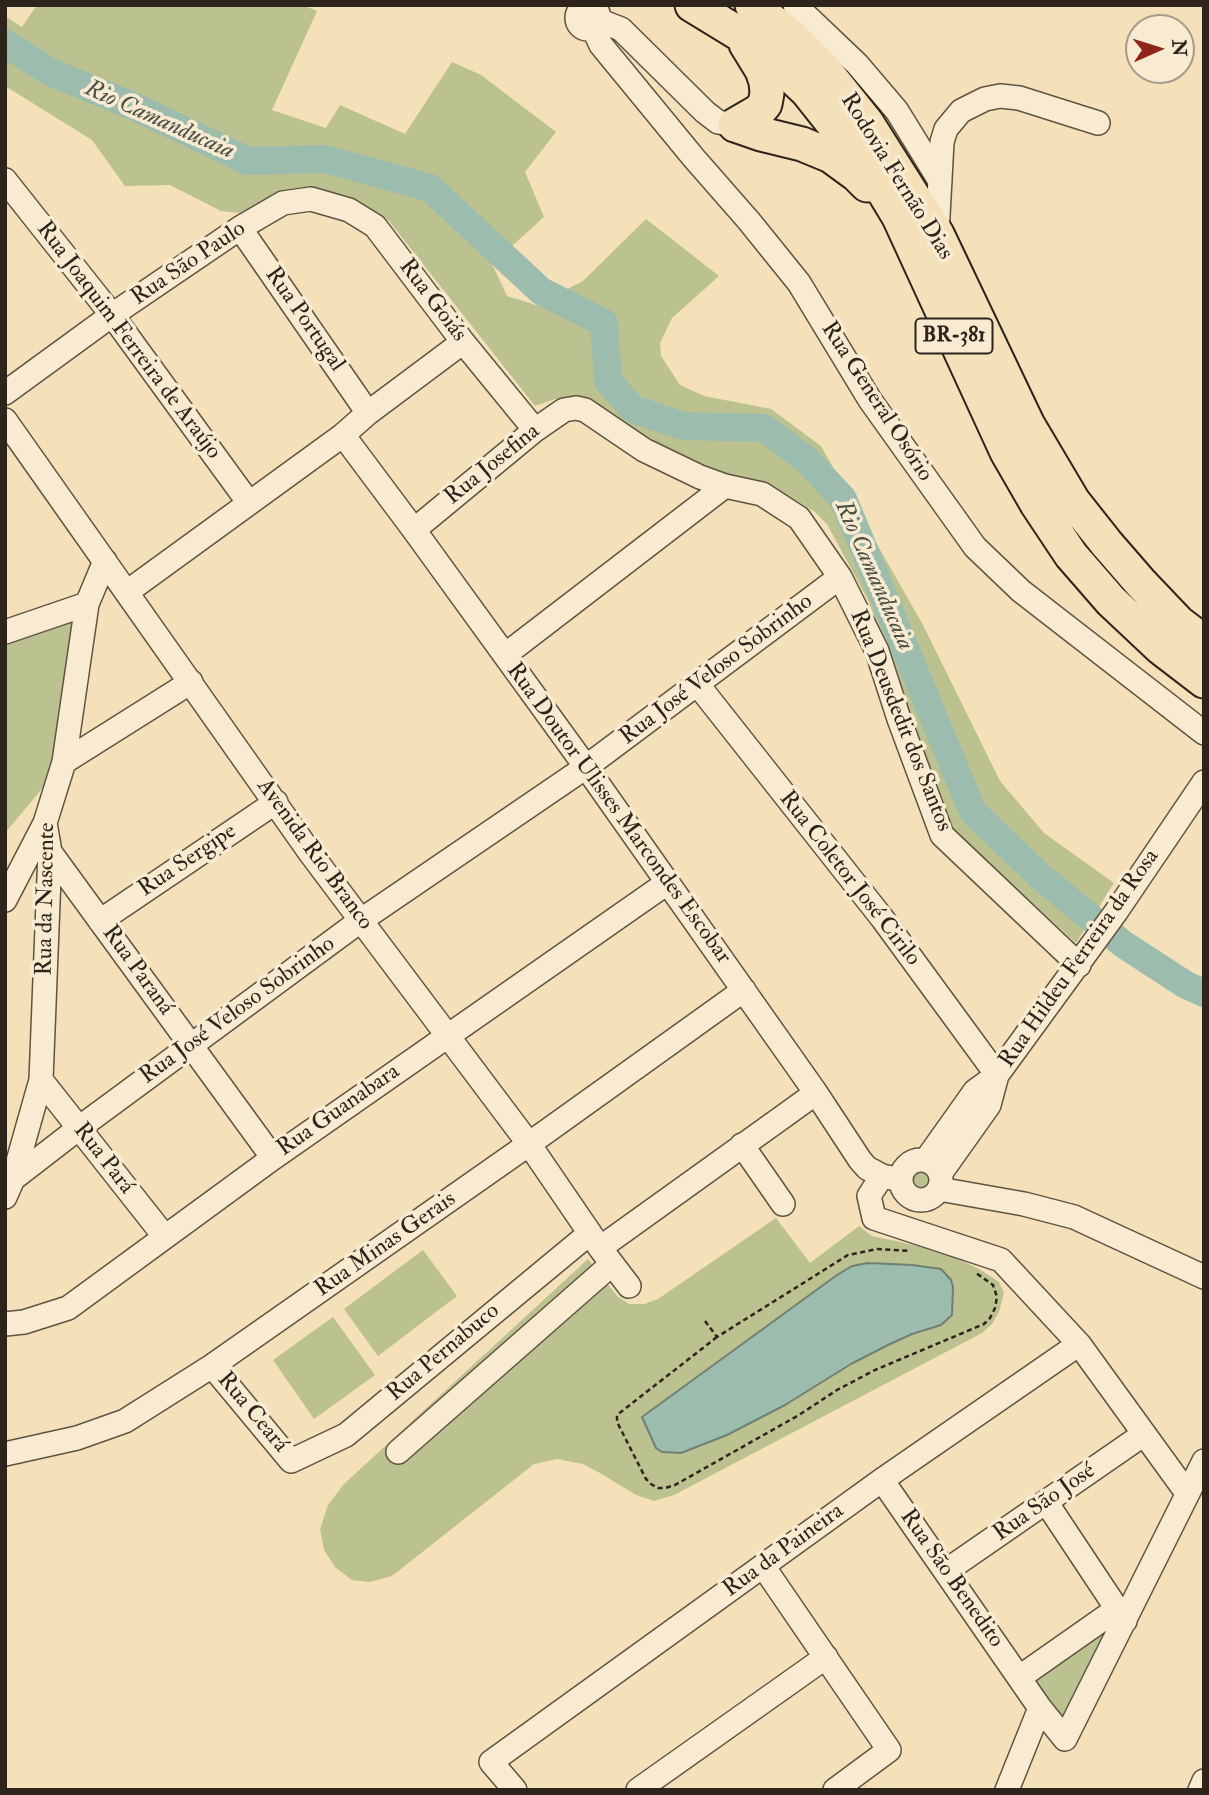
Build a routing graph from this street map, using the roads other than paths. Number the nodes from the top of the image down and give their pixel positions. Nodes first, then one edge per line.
1 (692, 5) edge
2 (783, 5) edge
3 (585, 16) edge
4 (746, 20) edge
5 (793, 21) edge
6 (1098, 123) dead end
7 (735, 125) junction
8 (5, 180) edge
9 (940, 181) junction
10 (311, 199) joint
11 (899, 217) junction
12 (240, 228) junction
13 (937, 234) junction
14 (112, 315) junction
15 (463, 342) junction
16 (5, 393) edge
17 (576, 408) joint
18 (368, 413) junction
19 (5, 420) edge
20 (535, 430) junction
21 (342, 435) junction
22 (13, 448) edge
23 (725, 486) junction
24 (249, 503) junction
25 (414, 530) junction
26 (105, 561) junction
27 (840, 577) junction
28 (127, 592) junction
29 (87, 604) junction
30 (5, 632) edge
31 (1204, 642) edge
32 (505, 655) junction
33 (1204, 681) edge
34 (191, 682) junction
35 (698, 685) junction
36 (1204, 733) edge
37 (64, 762) junction
38 (586, 767) junction
39 (1204, 782) edge
40 (276, 802) junction
41 (45, 823) junction
42 (50, 852) junction
43 (667, 883) junction
44 (5, 901) edge
45 (100, 921) junction
46 (360, 921) junction
47 (1079, 965) junction
48 (744, 990) junction
49 (448, 1034) junction
50 (191, 1046) junction
51 (997, 1075) junction
52 (41, 1080) junction
53 (816, 1093) junction
54 (79, 1128) junction
55 (529, 1144) junction
56 (742, 1145) junction
57 (273, 1157) junction
58 (935, 1175) junction
59 (892, 1178) junction
60 (9, 1188) edge
61 (783, 1204) dead end
62 (165, 1237) junction
63 (601, 1248) junction
64 (1204, 1277) edge
65 (629, 1286) dead end
66 (5, 1324) edge
67 (1079, 1344) junction
68 (212, 1366) junction
69 (1144, 1434) junction
70 (398, 1452) dead end
71 (5, 1454) edge
72 (291, 1461) joint
73 (1204, 1461) edge
74 (882, 1480) junction
75 (1187, 1493) junction
76 (1046, 1502) junction
77 (763, 1566) junction
78 (946, 1571) junction
79 (1121, 1615) junction
80 (825, 1657) junction
81 (1020, 1677) junction
82 (1040, 1708) junction
83 (1204, 1781) edge
84 (515, 1790) edge
85 (638, 1790) edge
86 (835, 1790) edge
87 (1007, 1790) edge
88 (1200, 1790) edge

1 - 4 highway, Rodovia Fernão Dias / BR-381
2 - 5 street
3 - 7 street, Rua General Osório
3 - 36 street, Rua General Osório
4 - 5 highway, Rodovia Fernão Dias / BR-381
4 - 7 highway
4 - 11 highway, Rodovia Fernão Dias / BR-381
5 - 9 street
5 - 13 highway, Rodovia Fernão Dias / BR-381
6 - 9 street
7 - 11 highway
8 - 14 street, Rua Joaquim Ferreira de Araújo
9 - 13 street
10 - 12 street, Rua São Paulo
10 - 15 street, Rua Goiás
11 - 33 highway, Rodovia Fernão Dias / BR-381
12 - 14 street, Rua São Paulo
12 - 18 street, Rua Portugal
13 - 31 highway, Rodovia Fernão Dias / BR-381
14 - 16 street, Rua São Paulo
14 - 24 street, Rua Joaquim Ferreira de Araújo
15 - 18 street
15 - 20 street, Rua Goiás
17 - 20 street, Rua Josefina
17 - 23 street, Rua Deusdedit dos Santos
18 - 21 street
19 - 22 street, Avenida Rio Branco
20 - 25 street, Rua Josefina
21 - 24 street
21 - 25 street, Rua Doutor Ulisses Marcondes Escobar
22 - 26 street, Avenida Rio Branco
23 - 27 street, Rua Deusdedit dos Santos
23 - 32 street
24 - 28 street
25 - 32 street, Rua Doutor Ulisses Marcondes Escobar
26 - 28 street, Avenida Rio Branco
26 - 29 street, Rua da Nascente
27 - 35 street, Rua José Veloso Sobrinho
27 - 47 street, Rua Deusdedit dos Santos
28 - 34 street, Avenida Rio Branco
29 - 30 street
29 - 37 street, Rua da Nascente
32 - 38 street, Rua Doutor Ulisses Marcondes Escobar
34 - 37 street
34 - 40 street, Avenida Rio Branco
35 - 38 street, Rua José Veloso Sobrinho
35 - 51 street, Rua Coletor José Cirilo
37 - 41 street, Rua da Nascente
38 - 43 street, Rua Doutor Ulisses Marcondes Escobar
38 - 46 street, Rua José Veloso Sobrinho
39 - 47 street, Rua Hildeu Ferreira da Rosa
40 - 45 street, Rua Sergipe
40 - 46 street, Avenida Rio Branco
41 - 42 street, Rua da Nascente
41 - 44 street
42 - 45 street, Rua Paraná
42 - 52 street, Rua da Nascente
43 - 48 street, Rua Doutor Ulisses Marcondes Escobar
43 - 49 street, Rua Guanabara
45 - 50 street, Rua Paraná
46 - 49 street, Avenida Rio Branco
46 - 50 street, Rua José Veloso Sobrinho
47 - 51 street, Rua Hildeu Ferreira da Rosa
48 - 53 street, Rua Doutor Ulisses Marcondes Escobar
48 - 55 street, Rua Minas Gerais
49 - 55 street, Avenida Rio Branco
49 - 57 street, Rua Guanabara
50 - 54 street, Rua José Veloso Sobrinho
50 - 57 street, Rua Paraná
51 - 58 street, Rua Hildeu Ferreira da Rosa
52 - 54 street, Rua Pará
52 - 60 street, Rua da Nascente
53 - 56 street
53 - 59 street, Rua Doutor Ulisses Marcondes Escobar
54 - 60 street, Rua José Veloso Sobrinho
54 - 62 street, Rua Pará
55 - 63 street, Avenida Rio Branco
55 - 68 street, Rua Minas Gerais
56 - 61 street
56 - 63 street
57 - 62 street, Rua Guanabara
58 - 59 street, Rua Hildeu Ferreira da Rosa
58 - 59 street, Rua Doutor Ulisses Marcondes Escobar
58 - 64 street
59 - 67 street
62 - 66 street, Rua Guanabara
63 - 65 street, Avenida Rio Branco
63 - 70 street
63 - 72 street, Rua Pernabuco
67 - 69 street
67 - 74 street, Rua da Paineira
68 - 71 street, Rua Minas Gerais
68 - 72 street, Rua Ceará
69 - 75 street
69 - 76 street, Rua São José
73 - 75 street
74 - 77 street, Rua da Paineira
74 - 78 street, Rua São Benedito
75 - 79 street
76 - 78 street, Rua São José
76 - 79 street
77 - 80 street
77 - 84 street, Rua da Paineira
78 - 81 street, Rua São Benedito
79 - 81 street
79 - 82 street, Rua São Benedito
80 - 85 street
80 - 86 street
81 - 82 street, Rua São Benedito
82 - 87 street
83 - 88 street

